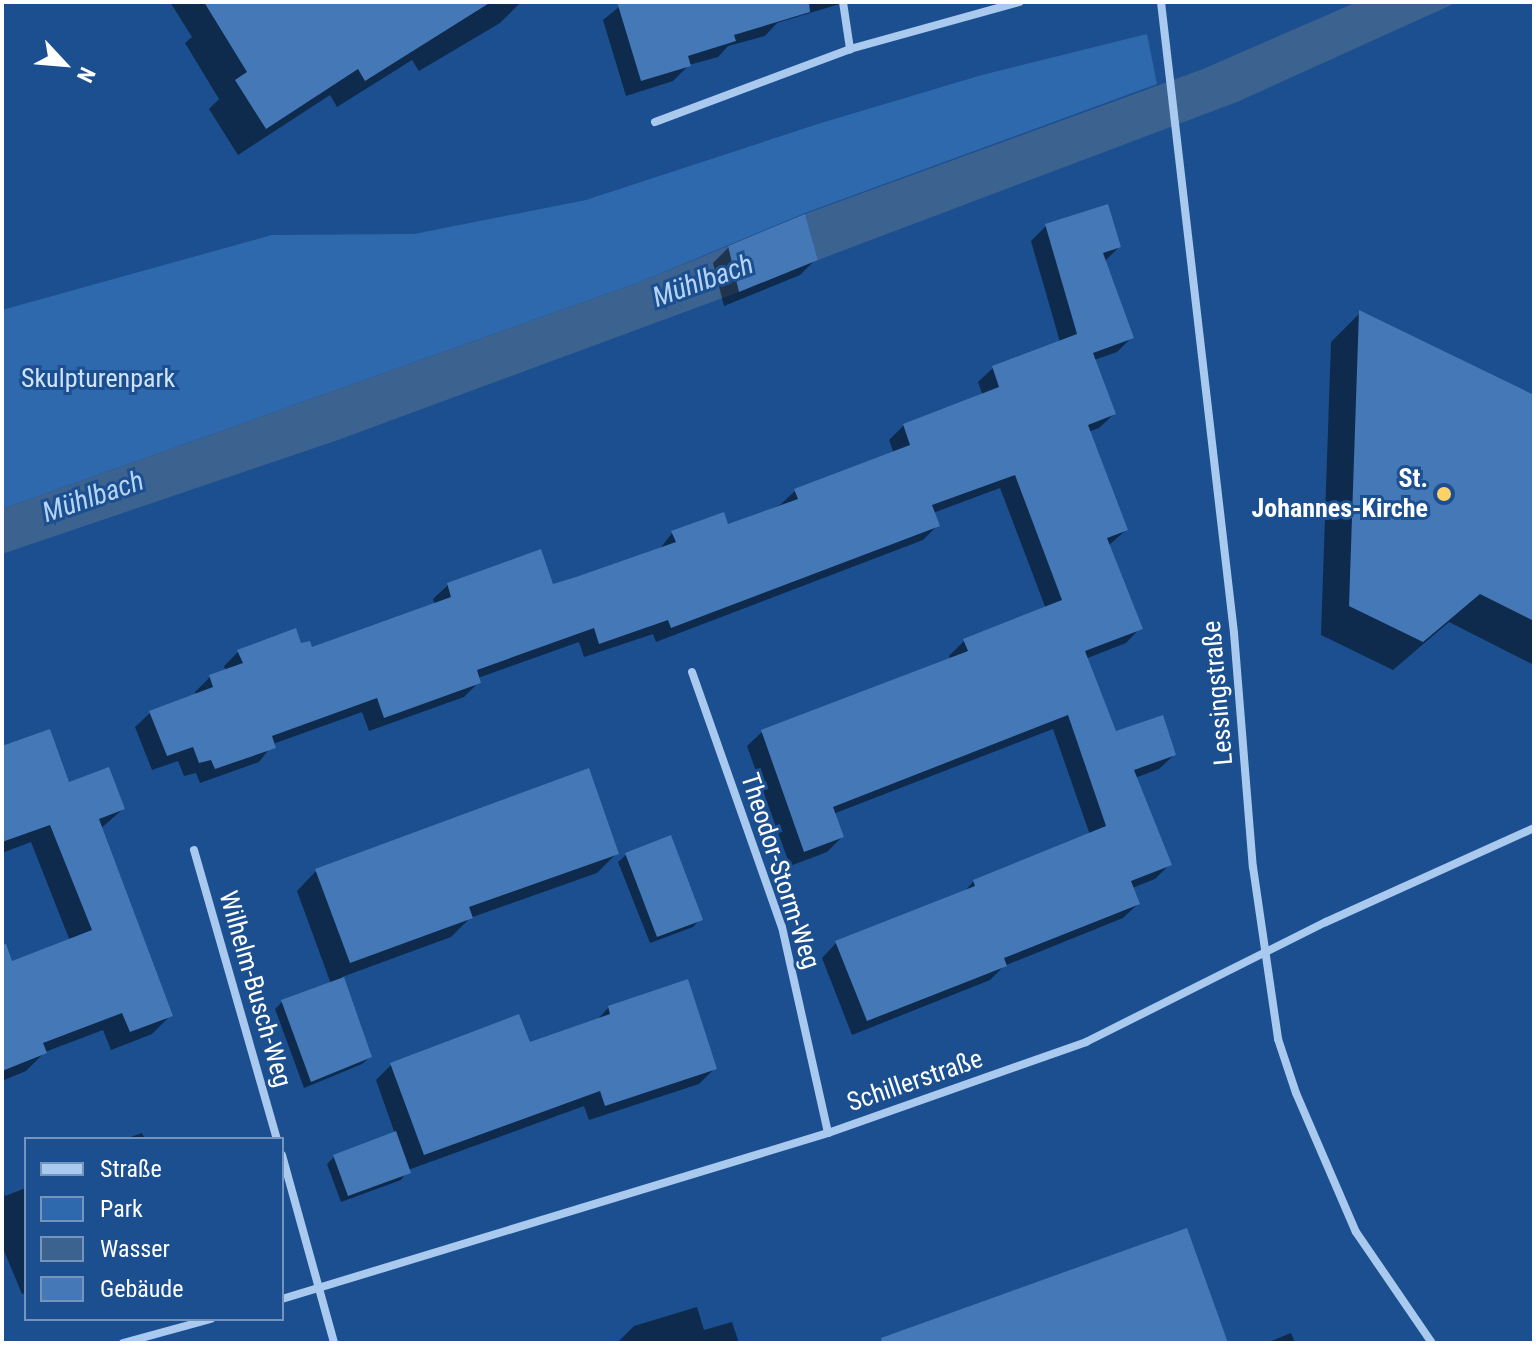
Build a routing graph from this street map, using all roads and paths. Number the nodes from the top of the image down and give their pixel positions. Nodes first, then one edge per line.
1 (843, 2) edge
2 (1020, 2) edge
3 (1161, 2) edge
4 (850, 49) junction
5 (655, 122) dead end
6 (692, 672) dead end
7 (1534, 828) edge
8 (194, 850) dead end
9 (1264, 953) junction
10 (828, 1133) junction
11 (276, 1137) edge
12 (284, 1162) edge
13 (321, 1289) junction
14 (284, 1298) edge
15 (204, 1321) edge
16 (123, 1343) edge
17 (334, 1343) edge
18 (1432, 1343) edge

1 - 4 street
2 - 4 street
3 - 9 street, Lessingstraße
4 - 5 street
6 - 10 street, Theodor-Storm-Weg
7 - 9 street, Schillerstraße
8 - 11 street, Wilhelm-Busch-Weg
9 - 10 street, Schillerstraße
9 - 18 street, Lessingstraße
10 - 13 street, Schillerstraße
12 - 13 street
13 - 14 street, Schillerstraße
13 - 17 street
15 - 16 street

